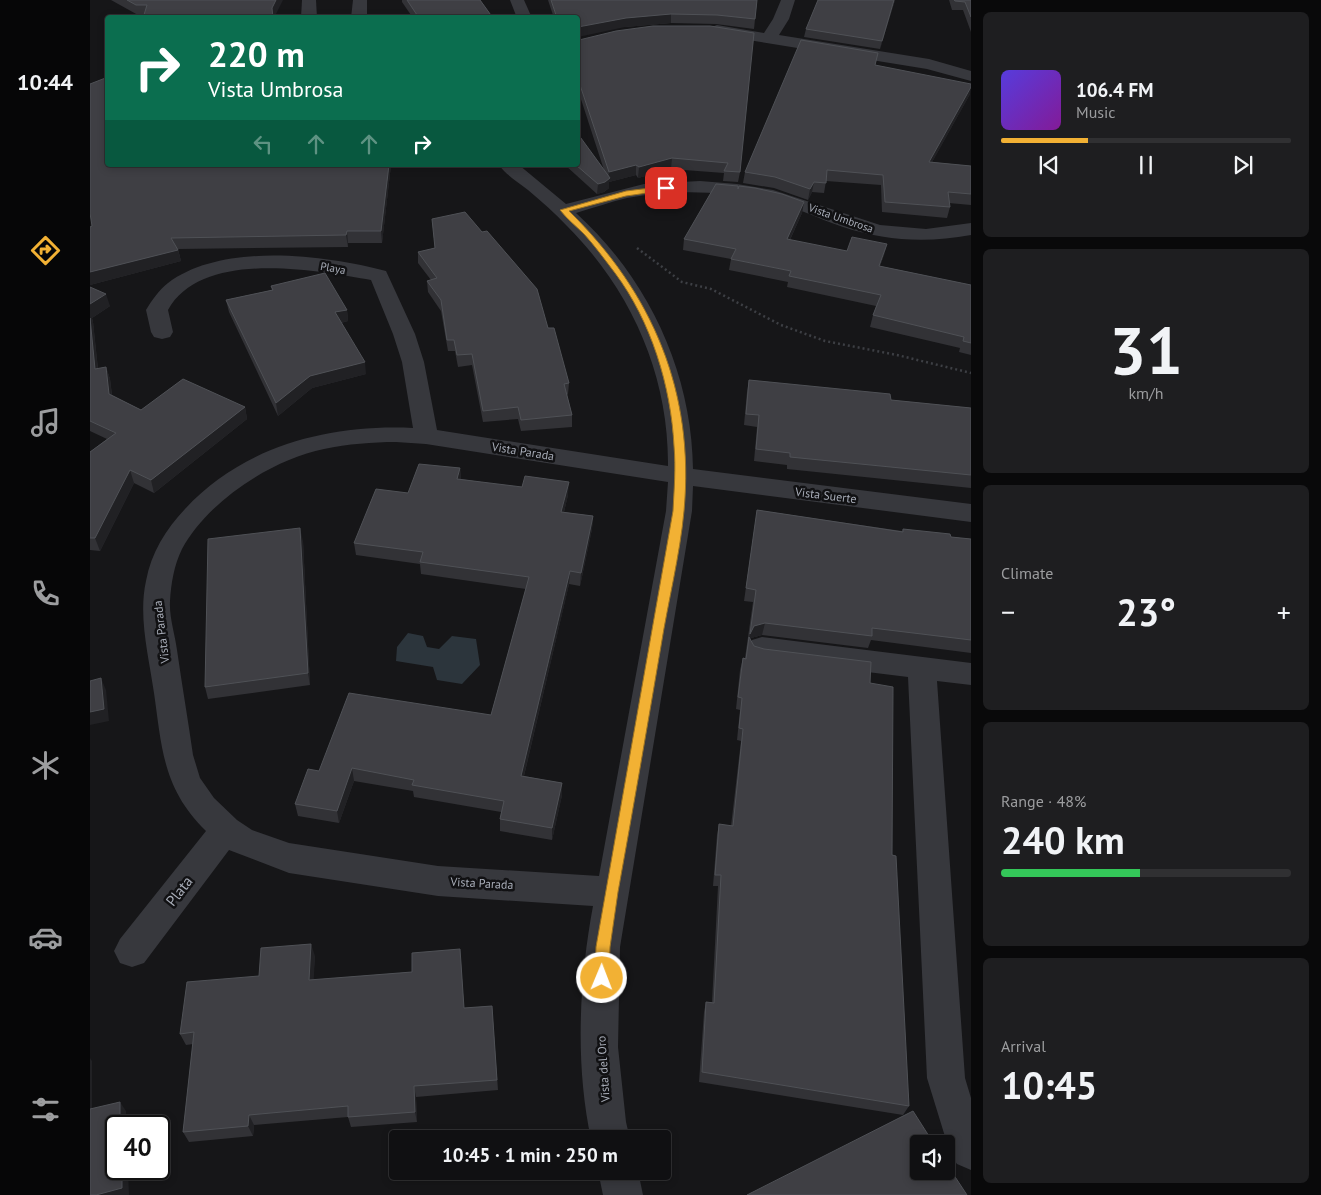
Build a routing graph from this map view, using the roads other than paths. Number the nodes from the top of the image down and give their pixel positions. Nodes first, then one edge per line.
1 (310, 0) edge
2 (360, 0) edge
3 (517, 0) edge
4 (788, 0) edge
5 (309, 15) edge
6 (359, 15) edge
7 (524, 15) edge
8 (700, 28) edge
9 (769, 38) junction
10 (971, 76) edge
11 (510, 167) edge
12 (564, 210) junction
13 (962, 231) edge
14 (971, 250) edge
15 (162, 332) dead end
16 (426, 436) junction
17 (680, 476) junction
18 (971, 513) edge
19 (762, 648) edge
20 (922, 668) junction
21 (971, 674) edge
22 (226, 830) junction
23 (612, 892) junction
24 (132, 951) dead end
25 (609, 1130) edge
26 (971, 1150) edge
27 (620, 1180) edge
28 (623, 1195) edge

1 - 5 street
2 - 6 street
3 - 7 street
4 - 9 street
8 - 9 street
9 - 10 street
11 - 12 street, Vista del Oro
12 - 13 street, Vista Umbrosa
12 - 17 street, Vista del Oro
13 - 14 street
15 - 16 street, Playa
16 - 17 street, Vista Parada
16 - 22 street, Vista Parada
17 - 18 street, Vista Suerte
17 - 23 street, Vista del Oro
19 - 20 street
20 - 21 street
20 - 26 street
22 - 23 street, Vista Parada
22 - 24 street, Plata
23 - 25 street, Vista del Oro
27 - 28 street

